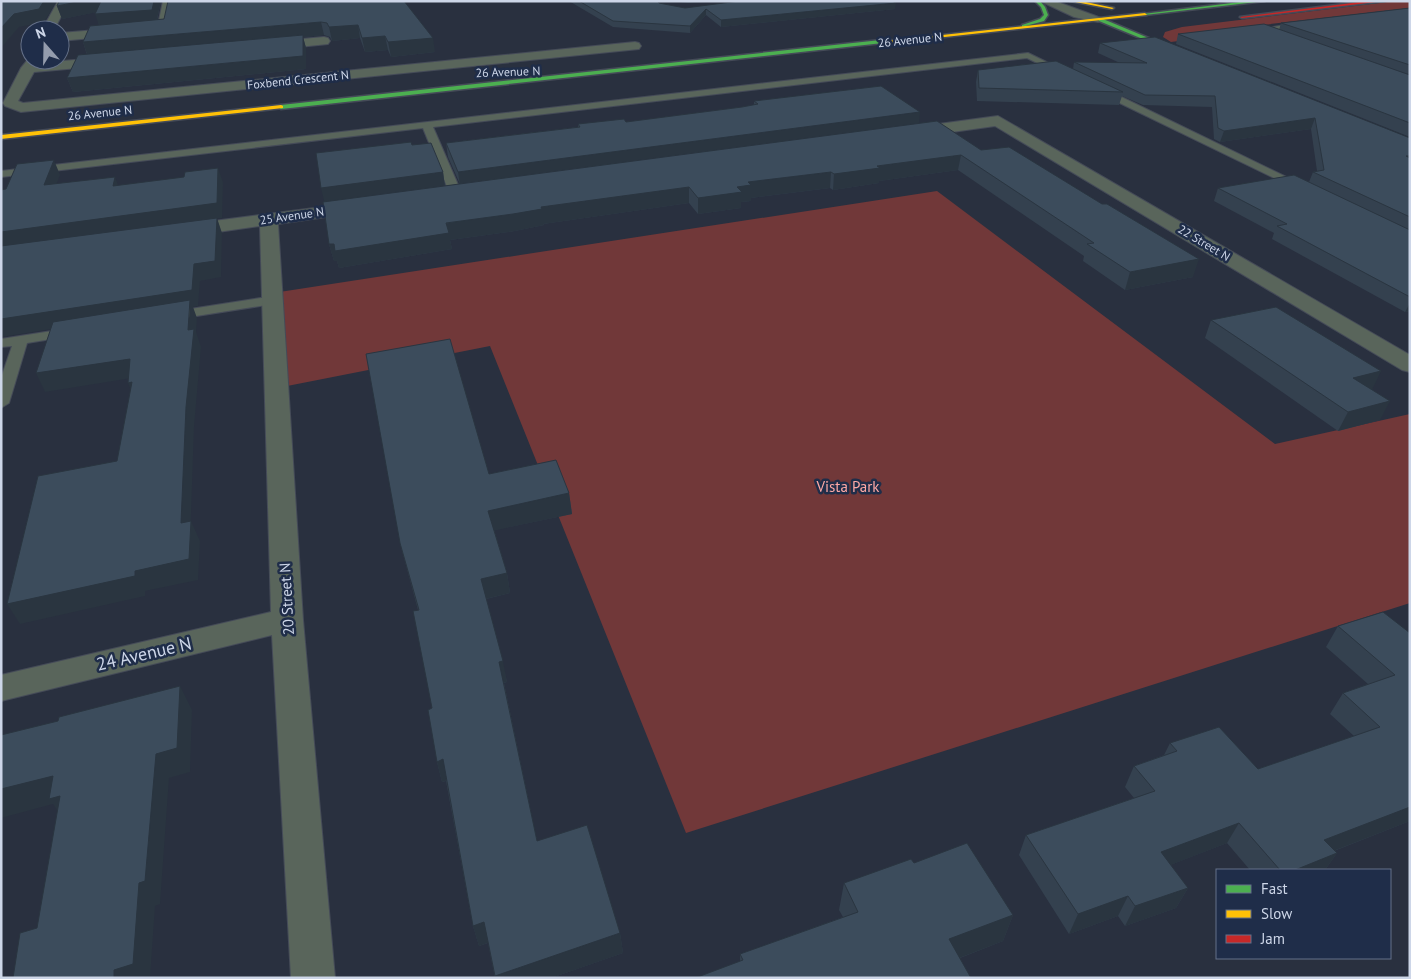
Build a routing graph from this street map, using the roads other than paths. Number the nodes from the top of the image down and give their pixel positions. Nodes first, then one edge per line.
1 (64, 1) edge
2 (169, 1) edge
3 (1037, 1) edge
4 (1045, 1) edge
5 (1065, 1) edge
6 (1072, 1) edge
7 (1262, 1) edge
8 (1316, 1) edge
9 (1382, 1) edge
10 (1225, 3) edge
11 (1174, 11) junction
12 (1098, 19) junction
13 (1227, 19) dead end
14 (54, 20) edge
15 (1315, 23) edge
16 (1020, 27) junction
17 (1149, 27) dead end
18 (1124, 30) junction
19 (1098, 33) dead end
20 (70, 36) edge
21 (1282, 38) edge
22 (324, 41) edge
23 (635, 46) dead end
24 (255, 47) edge
25 (893, 52) dead end
26 (127, 59) edge
27 (1194, 59) edge
28 (70, 62) edge
29 (27, 70) edge
30 (1073, 77) edge
31 (630, 81) dead end
32 (1090, 85) edge
33 (440, 89) junction
34 (427, 125) junction
35 (890, 135) edge
36 (1, 137) edge
37 (1, 174) edge
38 (476, 191) edge
39 (1312, 193) edge
40 (456, 194) junction
41 (436, 197) edge
42 (377, 205) edge
43 (269, 219) junction
44 (164, 234) edge
45 (274, 300) junction
46 (157, 318) edge
47 (89, 329) edge
48 (21, 340) junction
49 (1, 343) edge
50 (1410, 365) edge
51 (1, 403) edge
52 (287, 620) junction
53 (1, 688) edge
54 (313, 978) edge

1 - 14 street
2 - 20 street
3 - 16 main road
4 - 12 street
5 - 12 street
6 - 11 main road
7 - 10 main road, 26 Avenue N
8 - 18 main road
9 - 13 main road
10 - 11 main road, 26 Avenue N
11 - 12 main road, 26 Avenue N
12 - 16 main road, 26 Avenue N
12 - 18 main road
12 - 25 main road
15 - 21 lane
16 - 33 main road, 26 Avenue N
17 - 18 main road
18 - 19 main road
18 - 27 main road
22 - 24 street
23 - 29 street, Foxbend Crescent N
26 - 28 street
30 - 34 lane
31 - 33 main road, 26 Avenue N
32 - 39 lane
33 - 36 main road, 26 Avenue N
34 - 37 lane
34 - 40 lane
35 - 50 street, 22 Street N
38 - 40 street
40 - 41 street
42 - 43 street, 25 Avenue N
43 - 44 street, 25 Avenue N
43 - 45 street, 20 Street N
45 - 46 lane
45 - 52 street, 20 Street N
47 - 48 lane
48 - 49 lane
48 - 51 lane
52 - 53 street, 24 Avenue N
52 - 54 street, 20 Street N

